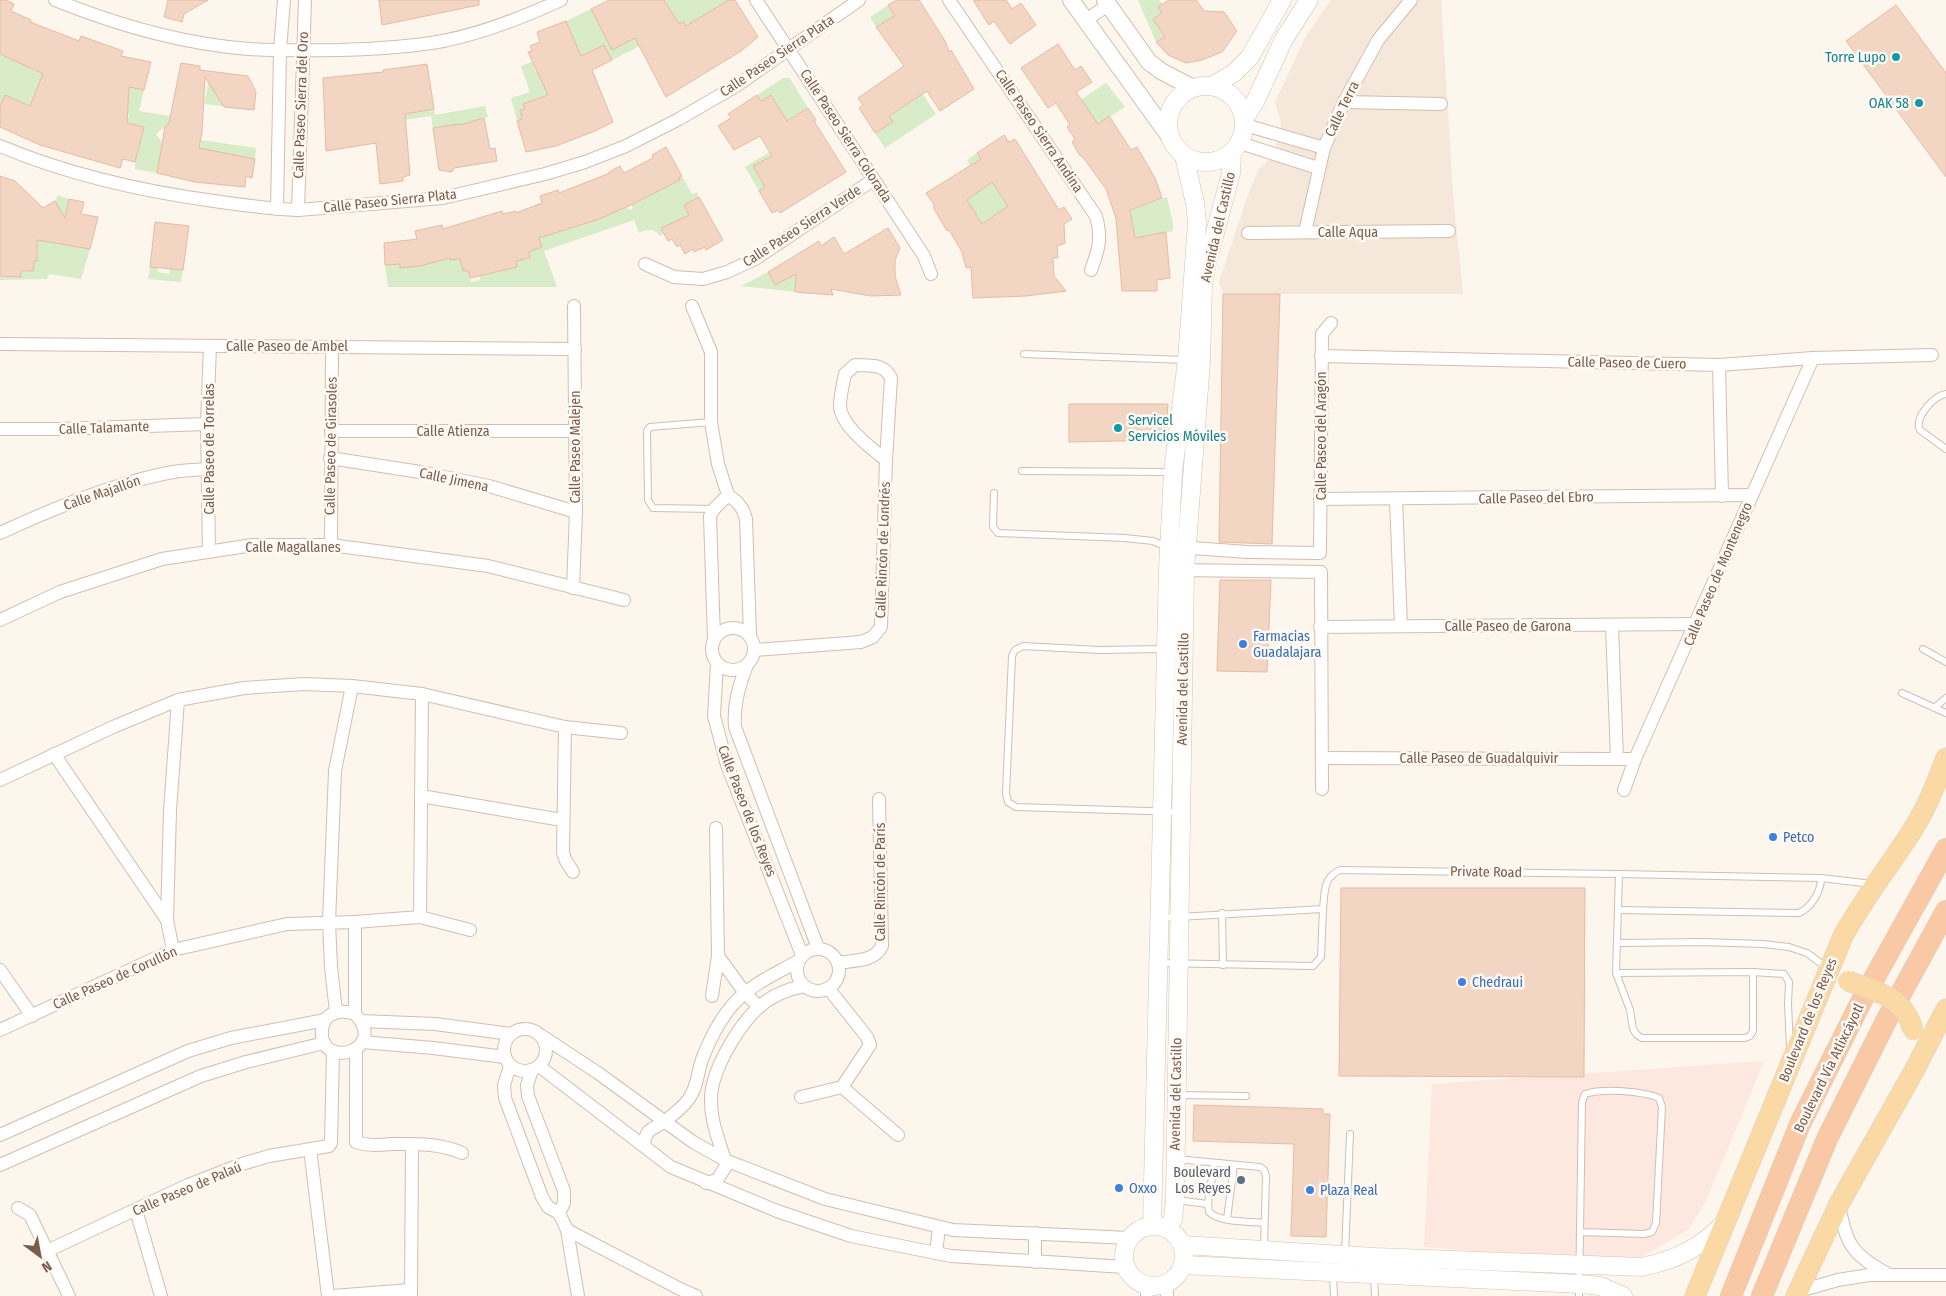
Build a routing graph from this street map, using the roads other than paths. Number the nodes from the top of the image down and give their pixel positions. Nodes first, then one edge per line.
1 (55, 0) edge
2 (284, 0) edge
3 (305, 0) edge
4 (561, 0) edge
5 (756, 0) edge
6 (859, 0) edge
7 (949, 0) edge
8 (1072, 0) edge
9 (1282, 0) edge
10 (1309, 0) edge
11 (1411, 0) edge
12 (1107, 2) edge
13 (1086, 20) junction
14 (1125, 29) junction
15 (1102, 44) junction
16 (789, 49) junction
17 (280, 50) junction
18 (302, 50) junction
19 (1212, 86) junction
20 (1193, 88) junction
21 (1344, 102) junction
22 (1441, 104) dead end
23 (1245, 122) junction
24 (1169, 136) junction
25 (0, 146) edge
26 (1236, 148) junction
27 (1324, 148) junction
28 (1184, 156) junction
29 (1318, 168) junction
30 (874, 180) junction
31 (277, 209) junction
32 (298, 210) junction
33 (1448, 231) dead end
34 (1305, 232) junction
35 (1248, 233) dead end
36 (645, 264) dead end
37 (1092, 270) dead end
38 (931, 274) dead end
39 (574, 306) dead end
40 (692, 306) dead end
41 (1331, 323) dead end
42 (0, 344) edge
43 (210, 346) junction
44 (332, 347) junction
45 (575, 349) junction
46 (1024, 354) dead end
47 (1932, 355) dead end
48 (1321, 356) junction
49 (1813, 358) junction
50 (1194, 361) junction
51 (1719, 365) junction
52 (1946, 394) edge
53 (711, 422) junction
54 (207, 424) junction
55 (0, 429) edge
56 (331, 431) junction
57 (575, 432) junction
58 (1946, 449) edge
59 (330, 458) junction
60 (886, 460) junction
61 (208, 469) junction
62 (1022, 471) dead end
63 (1173, 472) junction
64 (994, 493) dead end
65 (728, 495) junction
66 (1752, 495) junction
67 (1722, 496) junction
68 (1320, 499) junction
69 (1396, 499) junction
70 (714, 509) junction
71 (576, 512) junction
72 (0, 533) edge
73 (330, 545) junction
74 (1168, 547) junction
75 (1186, 548) junction
76 (209, 552) junction
77 (1291, 553) junction
78 (1168, 569) junction
79 (1185, 570) junction
80 (1291, 572) junction
81 (573, 588) junction
82 (624, 600) dead end
83 (0, 620) edge
84 (1696, 624) junction
85 (1320, 626) junction
86 (1401, 626) junction
87 (1612, 626) junction
88 (750, 635) junction
89 (714, 639) junction
90 (1165, 649) junction
91 (1184, 649) junction
92 (1923, 649) dead end
93 (754, 650) junction
94 (1946, 662) edge
95 (717, 663) junction
96 (747, 665) junction
97 (352, 686) junction
98 (1902, 693) dead end
99 (422, 694) junction
100 (1946, 698) edge
101 (178, 700) junction
102 (1934, 708) junction
103 (1946, 714) edge
104 (565, 727) junction
105 (621, 733) dead end
106 (54, 754) junction
107 (1322, 758) junction
108 (1946, 758) edge
109 (1617, 759) junction
110 (1635, 759) junction
111 (0, 780) edge
112 (1322, 789) dead end
113 (1624, 790) dead end
114 (421, 796) junction
115 (879, 799) dead end
116 (1162, 811) junction
117 (1182, 812) junction
118 (562, 820) junction
119 (716, 828) dead end
120 (1946, 836) edge
121 (1941, 857) edge
122 (573, 872) dead end
123 (1619, 874) junction
124 (1821, 878) junction
125 (1875, 884) junction
126 (1323, 909) junction
127 (1618, 910) junction
128 (1946, 911) edge
129 (1222, 913) junction
130 (420, 917) junction
131 (1180, 917) junction
132 (1159, 918) junction
133 (167, 920) junction
134 (329, 922) junction
135 (355, 922) junction
136 (470, 930) dead end
137 (1618, 943) junction
138 (818, 948) junction
139 (173, 950) junction
140 (718, 956) junction
141 (800, 958) junction
142 (838, 963) junction
143 (1158, 963) junction
144 (1180, 963) junction
145 (1223, 965) junction
146 (1829, 968) junction
147 (0, 970) edge
148 (1753, 972) junction
149 (1616, 973) junction
150 (804, 986) junction
151 (828, 988) junction
152 (745, 993) junction
153 (712, 996) dead end
154 (759, 1006) junction
155 (1946, 1009) edge
156 (336, 1012) junction
157 (32, 1016) junction
158 (358, 1018) junction
159 (325, 1020) junction
160 (0, 1030) edge
161 (511, 1034) junction
162 (542, 1036) junction
163 (359, 1046) junction
164 (329, 1047) junction
165 (508, 1061) junction
166 (1791, 1062) junction
167 (535, 1068) junction
168 (1915, 1069) junction
169 (842, 1088) junction
170 (1176, 1095) junction
171 (1246, 1096) dead end
172 (801, 1097) dead end
173 (664, 1122) junction
174 (1350, 1134) dead end
175 (0, 1135) edge
176 (898, 1135) dead end
177 (412, 1144) junction
178 (644, 1145) junction
179 (310, 1148) junction
180 (462, 1153) dead end
181 (1175, 1159) junction
182 (725, 1160) junction
183 (1214, 1163) junction
184 (1234, 1165) junction
185 (0, 1166) edge
186 (1744, 1176) junction
187 (706, 1183) junction
188 (1174, 1200) junction
189 (1208, 1204) junction
190 (1839, 1204) junction
191 (18, 1208) dead end
192 (136, 1210) junction
193 (559, 1213) junction
194 (1227, 1219) junction
195 (1726, 1221) junction
196 (1264, 1223) junction
197 (939, 1227) junction
198 (1160, 1227) junction
199 (567, 1230) junction
200 (1580, 1232) junction
201 (1035, 1234) junction
202 (1129, 1238) junction
203 (1183, 1245) junction
204 (1264, 1249) junction
205 (47, 1251) junction
206 (936, 1253) junction
207 (1345, 1255) junction
208 (1375, 1257) junction
209 (1035, 1262) junction
210 (1183, 1265) junction
211 (1580, 1266) junction
212 (1125, 1267) junction
213 (1333, 1273) junction
214 (1888, 1274) junction
215 (1374, 1275) junction
216 (1946, 1275) edge
217 (1167, 1290) edge
218 (1580, 1290) edge
219 (1147, 1291) edge
220 (411, 1293) edge
221 (1798, 1294) edge
222 (69, 1296) edge
223 (160, 1296) edge
224 (328, 1296) edge
225 (333, 1296) edge
226 (578, 1296) edge
227 (696, 1296) edge
228 (1334, 1296) edge
229 (1375, 1296) edge
230 (1623, 1296) edge
231 (1695, 1296) edge
232 (1710, 1296) edge
233 (1731, 1296) edge
234 (1762, 1296) edge

1 - 17 street
2 - 17 street, Calle Paseo Sierra del Oro
3 - 18 street, Calle Paseo Sierra del Oro
4 - 18 street
5 - 16 street, Calle Paseo Sierra Colorada
6 - 16 street, Calle Paseo Sierra Plata
7 - 37 street, Calle Paseo Sierra Andina
8 - 13 street
9 - 19 main road
10 - 23 main road
11 - 21 street, Calle Terra
12 - 13 street
12 - 14 street
13 - 15 street
14 - 15 street
14 - 20 street
15 - 24 street
16 - 30 street, Calle Paseo Sierra Colorada
16 - 32 street, Calle Paseo Sierra Plata
17 - 18 street
17 - 31 street, Calle Paseo Sierra del Oro
18 - 32 street, Calle Paseo Sierra del Oro
19 - 20 main road
19 - 23 main road
20 - 24 main road
21 - 22 street
21 - 27 street, Calle Terra
23 - 26 main road
23 - 27 street
24 - 28 main road
25 - 31 street, Calle Paseo Sierra Plata
26 - 28 main road
26 - 29 street
26 - 50 main road, Avenida del Castillo
27 - 29 street, Calle Terra
28 - 50 main road, Avenida del Castillo
29 - 34 street, Calle Terra
30 - 36 street, Calle Paseo Sierra Verde
30 - 38 street, Calle Paseo Sierra Colorada
31 - 32 street, Calle Paseo Sierra Plata
33 - 34 street, Calle Aqua
34 - 35 street, Calle Aqua
39 - 45 street, Calle Paseo Malejen
40 - 53 street
41 - 48 street, Calle Paseo del Aragón
42 - 43 street, Calle Paseo de Ambel
43 - 44 street, Calle Paseo de Ambel
43 - 54 street, Calle Paseo de Torrelas
44 - 45 street, Calle Paseo de Ambel
44 - 56 street, Calle Paseo de Girasoles
45 - 57 street, Calle Paseo Malejen
46 - 50 lane
47 - 49 street, Calle Paseo de Cuero
48 - 51 street, Calle Paseo de Cuero
48 - 68 street, Calle Paseo del Aragón
49 - 51 street, Calle Paseo de Cuero
49 - 66 street, Calle Paseo de Montenegro
50 - 63 main road, Avenida del Castillo
50 - 75 main road, Avenida del Castillo
51 - 67 street
52 - 58 lane
53 - 65 street
53 - 70 lane
54 - 55 street, Calle Talamante
54 - 61 street, Calle Paseo de Torrelas
56 - 57 street, Calle Atienza
56 - 59 street, Calle Paseo de Girasoles
57 - 71 street, Calle Paseo Malejen
59 - 71 street, Calle Jimena
59 - 73 street, Calle Paseo de Girasoles
60 - 60 street, Calle Rincón de Londrés
60 - 93 street, Calle Rincón de Londrés
61 - 72 street, Calle Majallón
61 - 76 street, Calle Paseo de Torrelas
62 - 63 lane
63 - 74 main road, Avenida del Castillo
64 - 74 lane
65 - 70 street
65 - 88 street
66 - 67 street, Calle Paseo del Ebro
66 - 84 street, Calle Paseo de Montenegro
67 - 69 street, Calle Paseo del Ebro
68 - 69 street, Calle Paseo del Ebro
68 - 77 street, Calle Paseo del Aragón
69 - 86 street
70 - 89 street
71 - 81 street, Calle Paseo Malejen
73 - 76 street, Calle Magallanes
73 - 81 street, Calle Magallanes
74 - 75 street
74 - 78 main road, Avenida del Castillo
75 - 77 street
75 - 79 main road, Avenida del Castillo
76 - 83 street, Calle Magallanes
77 - 80 street
78 - 79 street
78 - 90 main road, Avenida del Castillo
79 - 80 street
79 - 91 main road, Avenida del Castillo
80 - 85 street
81 - 82 street, Calle Magallanes
84 - 87 street, Calle Paseo de Garona
84 - 110 street, Calle Paseo de Montenegro
85 - 86 street, Calle Paseo de Garona
85 - 107 street
86 - 87 street, Calle Paseo de Garona
87 - 109 street
88 - 89 street
88 - 93 street
89 - 95 street
90 - 91 lane
90 - 116 main road, Avenida del Castillo
90 - 116 lane
91 - 117 main road, Avenida del Castillo
92 - 94 lane
93 - 96 street
95 - 96 street
95 - 141 street, Calle Paseo de los Reyes
96 - 138 street, Calle Paseo de los Reyes
97 - 99 street
97 - 101 street
97 - 134 street
98 - 102 lane
99 - 104 street
99 - 114 street
100 - 102 lane
101 - 106 street
101 - 133 street
102 - 103 lane
104 - 105 street
104 - 118 street
106 - 111 street
106 - 133 street
107 - 109 street, Calle Paseo de Guadalquivir
107 - 112 street
108 - 125 main road, Boulevard de los Reyes
109 - 110 street, Calle Paseo de Guadalquivir
110 - 113 street, Calle Paseo de Montenegro
114 - 118 street
114 - 130 street
115 - 142 street, Calle Rincón de París
116 - 117 lane
116 - 132 main road, Avenida del Castillo
117 - 131 main road, Avenida del Castillo
118 - 122 street
119 - 140 street
120 - 121 highway, Boulevard Vía Atlixcáyotl
121 - 233 highway, Boulevard Vía Atlixcáyotl
123 - 124 lane, Private Road
123 - 126 lane, Private Road
123 - 127 lane
124 - 125 lane, Private Road
124 - 127 lane
125 - 146 main road, Boulevard de los Reyes
126 - 129 lane
126 - 145 lane, Private Road
127 - 137 lane
128 - 234 highway
129 - 131 lane
129 - 145 lane
130 - 135 street, Calle Paseo de Corullón
130 - 136 street, Calle Paseo de Corullón
131 - 132 lane
131 - 144 main road, Avenida del Castillo
132 - 143 main road, Avenida del Castillo
133 - 139 street
134 - 135 street, Calle Paseo de Corullón
134 - 139 street, Calle Paseo de Corullón
134 - 156 street
135 - 158 street
137 - 146 lane
137 - 149 lane
138 - 141 street
138 - 142 street
139 - 157 street, Calle Paseo de Corullón
140 - 152 street
140 - 153 street
141 - 150 street
141 - 152 street
142 - 151 street
143 - 144 lane, Private Road
143 - 198 main road, Avenida del Castillo
144 - 145 lane, Private Road
144 - 170 main road, Avenida del Castillo
146 - 166 main road, Boulevard de los Reyes
146 - 168 main road, bridge
147 - 157 street
148 - 149 lane
148 - 149 lane
148 - 166 lane
150 - 151 street
150 - 154 street
151 - 169 street
152 - 154 street
152 - 173 street
154 - 182 street
155 - 168 main road
156 - 158 street
156 - 159 street
157 - 160 street, Calle Paseo de Corullón
158 - 161 street
158 - 163 street
159 - 164 street
159 - 175 street
161 - 162 street
161 - 165 street
162 - 167 street
162 - 173 street
163 - 164 street
163 - 165 street
163 - 177 street
164 - 179 street, Calle Paseo de Palaú
164 - 185 street
165 - 167 street
165 - 193 street
166 - 186 main road, Boulevard de los Reyes
167 - 178 street
167 - 193 street
168 - 190 main road
169 - 172 street
169 - 176 street
170 - 171 lane
170 - 181 main road, Avenida del Castillo
173 - 178 street
173 - 182 street
174 - 207 lane
177 - 180 street
177 - 220 street
178 - 187 street
179 - 192 street, Calle Paseo de Palaú
179 - 224 street
181 - 183 lane
181 - 188 main road, Avenida del Castillo
182 - 187 street
182 - 197 street
183 - 184 lane
183 - 189 lane
184 - 194 lane
184 - 196 lane
186 - 195 main road, Boulevard de los Reyes
186 - 232 main road
187 - 206 street
188 - 189 lane
188 - 198 main road, Avenida del Castillo
189 - 194 lane
190 - 214 street
190 - 221 main road
191 - 205 street
192 - 205 street, Calle Paseo de Palaú
192 - 223 street
193 - 199 street
194 - 196 lane
195 - 211 main road
195 - 231 main road, Boulevard de los Reyes
196 - 204 lane
197 - 201 street
197 - 206 street
198 - 202 main road
198 - 203 main road
199 - 226 street
199 - 227 street
200 - 200 lane
200 - 211 lane
201 - 202 street
201 - 209 street
202 - 212 main road
203 - 204 main road
203 - 210 main road
204 - 207 main road
205 - 222 street
206 - 209 street
207 - 208 main road
208 - 211 main road
208 - 215 lane
209 - 212 street
210 - 213 main road
210 - 217 main road
211 - 218 lane
212 - 219 main road
213 - 215 main road
213 - 228 lane
214 - 216 street
214 - 221 street
215 - 218 main road
215 - 229 lane
217 - 219 main road
218 - 230 main road
220 - 225 street

